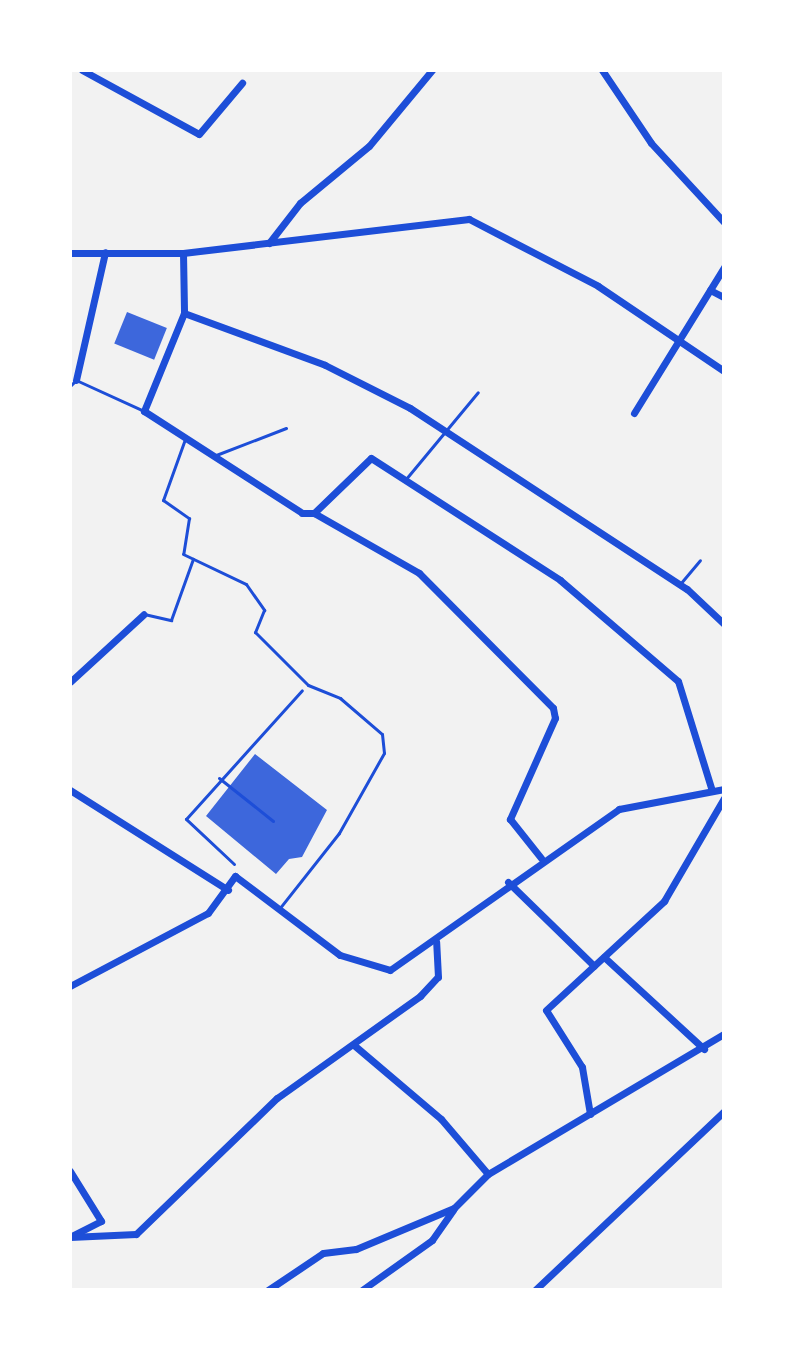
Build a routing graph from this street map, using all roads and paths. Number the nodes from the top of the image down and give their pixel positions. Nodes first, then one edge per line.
1 (82, 70) edge
2 (432, 70) edge
3 (602, 70) edge
4 (242, 83) dead end
5 (724, 222) edge
6 (269, 243) junction
7 (105, 252) junction
8 (70, 253) edge
9 (183, 253) junction
10 (724, 267) edge
11 (710, 290) junction
12 (724, 297) edge
13 (184, 313) junction
14 (682, 345) junction
15 (724, 371) edge
16 (73, 383) edge
17 (478, 392) dead end
18 (144, 411) junction
19 (634, 413) dead end
20 (286, 428) dead end
21 (444, 431) junction
22 (185, 438) junction
23 (213, 457) junction
24 (405, 480) junction
25 (314, 513) junction
26 (193, 559) junction
27 (700, 560) dead end
28 (680, 584) junction
29 (144, 614) joint
30 (724, 624) edge
31 (70, 682) edge
32 (308, 685) junction
33 (219, 778) junction
34 (724, 789) edge
35 (70, 790) edge
36 (712, 791) junction
37 (724, 798) edge
38 (273, 821) dead end
39 (541, 858) junction
40 (235, 876) junction
41 (508, 882) junction
42 (228, 890) junction
43 (279, 909) junction
44 (436, 942) junction
45 (604, 957) junction
46 (594, 966) junction
47 (70, 986) edge
48 (724, 1034) edge
49 (355, 1046) junction
50 (704, 1049) junction
51 (724, 1111) edge
52 (590, 1114) junction
53 (70, 1171) edge
54 (488, 1174) junction
55 (454, 1208) junction
56 (70, 1237) edge
57 (268, 1290) edge
58 (362, 1290) edge
59 (535, 1290) edge

1 - 4 street
2 - 6 street
3 - 5 street
6 - 9 street
6 - 14 street
7 - 8 street
7 - 9 street
7 - 16 street
9 - 13 street
10 - 11 street
11 - 12 street
11 - 14 street
13 - 18 street
13 - 21 street
14 - 15 street
14 - 19 street
16 - 18 lane
17 - 21 lane
18 - 22 street
20 - 23 lane
21 - 24 lane
21 - 28 street
22 - 23 street
22 - 26 lane
23 - 25 street
24 - 25 street
24 - 36 street
25 - 39 street
26 - 29 lane
26 - 32 lane
27 - 28 lane
28 - 30 street
29 - 31 street
32 - 33 path
32 - 43 lane
33 - 38 path
33 - 40 path
34 - 36 street
35 - 42 street
36 - 39 street
37 - 45 street
39 - 41 street
40 - 42 street
40 - 43 street
41 - 44 street
41 - 46 street
42 - 47 street
43 - 44 street
44 - 49 street
45 - 46 street
45 - 50 street
46 - 52 street
48 - 50 street
49 - 54 street
49 - 56 street
50 - 52 street
51 - 59 street
52 - 54 street
53 - 56 street
54 - 55 street
55 - 57 street
55 - 58 street

